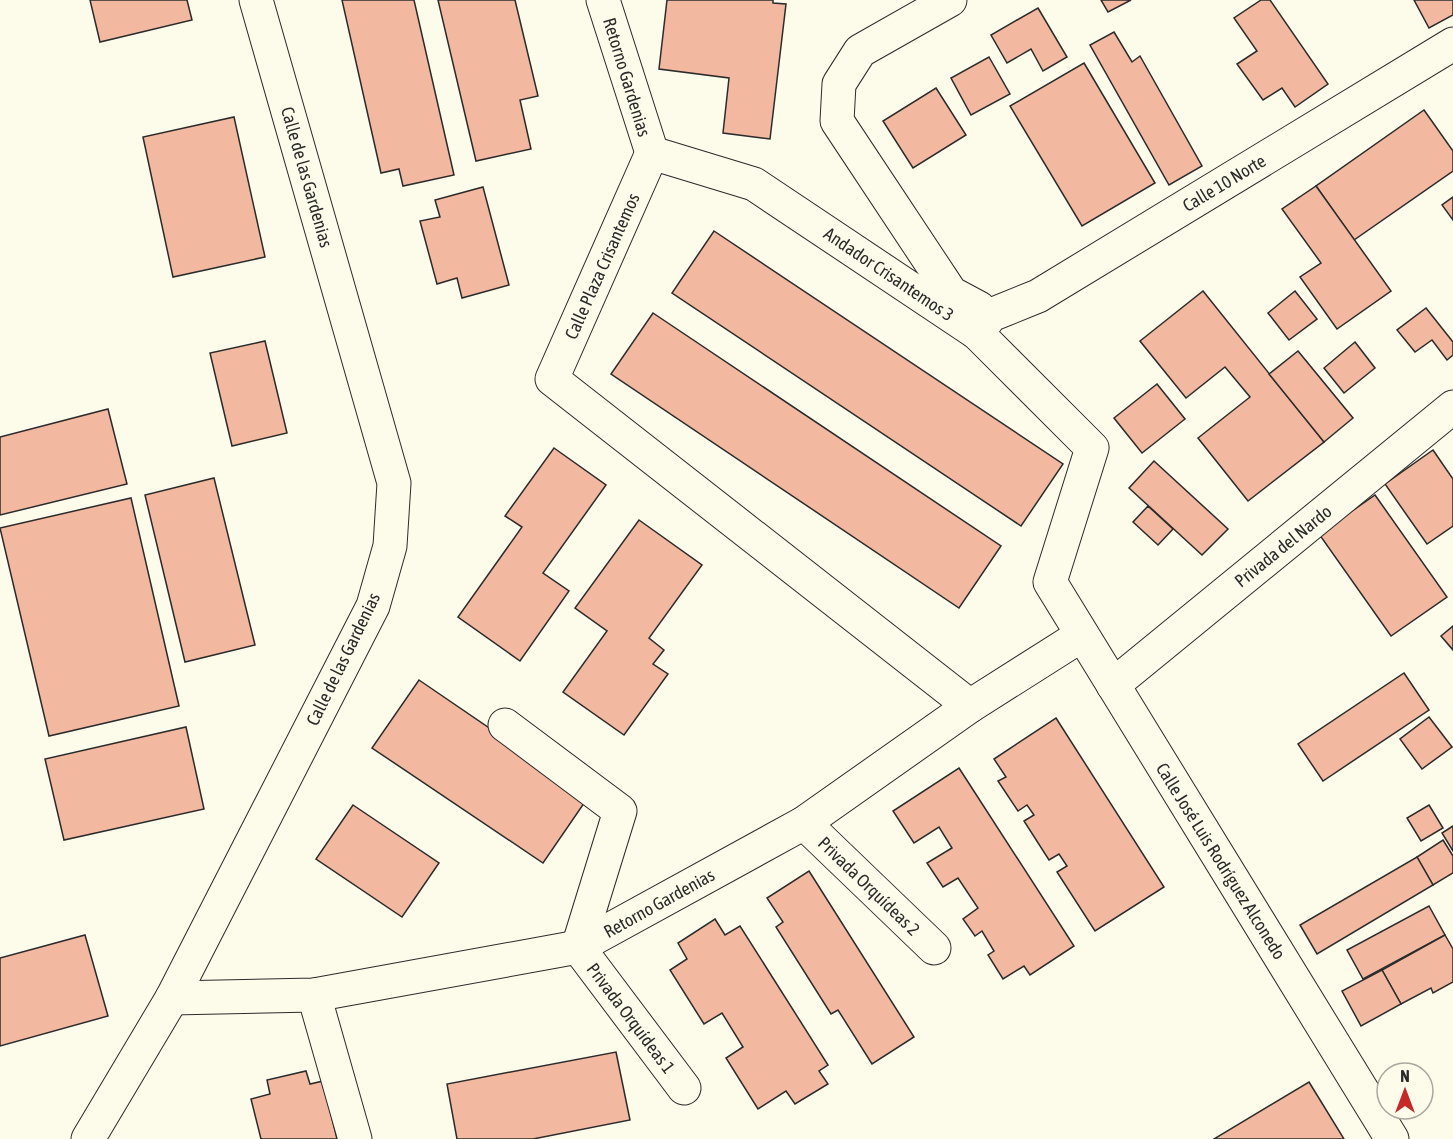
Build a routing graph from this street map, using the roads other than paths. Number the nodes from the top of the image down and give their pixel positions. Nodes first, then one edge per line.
1 (256, 0) edge
2 (603, 0) edge
3 (950, 0) edge
4 (1453, 44) edge
5 (652, 153) junction
6 (984, 324) junction
7 (1453, 407) edge
8 (1050, 582) joint
9 (1082, 635) junction
10 (1113, 685) junction
11 (970, 706) junction
12 (505, 725) dead end
13 (804, 823) junction
14 (578, 947) junction
15 (933, 948) dead end
16 (314, 995) junction
17 (172, 998) junction
18 (684, 1088) dead end
19 (88, 1139) edge
20 (355, 1139) edge
21 (1392, 1139) edge

1 - 17 street, Calle de las Gardenias
2 - 5 street, Retorno Gardenias
3 - 6 street
4 - 6 street, Calle 10 Norte
5 - 6 street, Andador Crisantemos 3
5 - 11 street, Calle Plaza Crisantemos
6 - 8 street, Andador Crisantemos 3
7 - 10 street, Privada del Nardo
8 - 9 street, Calle José Luis Rodríguez Alconedo
9 - 10 street, Calle José Luis Rodríguez Alconedo
9 - 11 street, Retorno Gardenias
10 - 21 street, Calle José Luis Rodríguez Alconedo
11 - 13 street, Retorno Gardenias
12 - 14 street
13 - 14 street, Retorno Gardenias
13 - 15 street, Privada Orquídeas 2
14 - 16 street, Retorno Gardenias
14 - 18 street, Privada Orquídeas 1
16 - 17 street, Retorno Gardenias
16 - 20 street
17 - 19 street, Calle de las Gardenias

